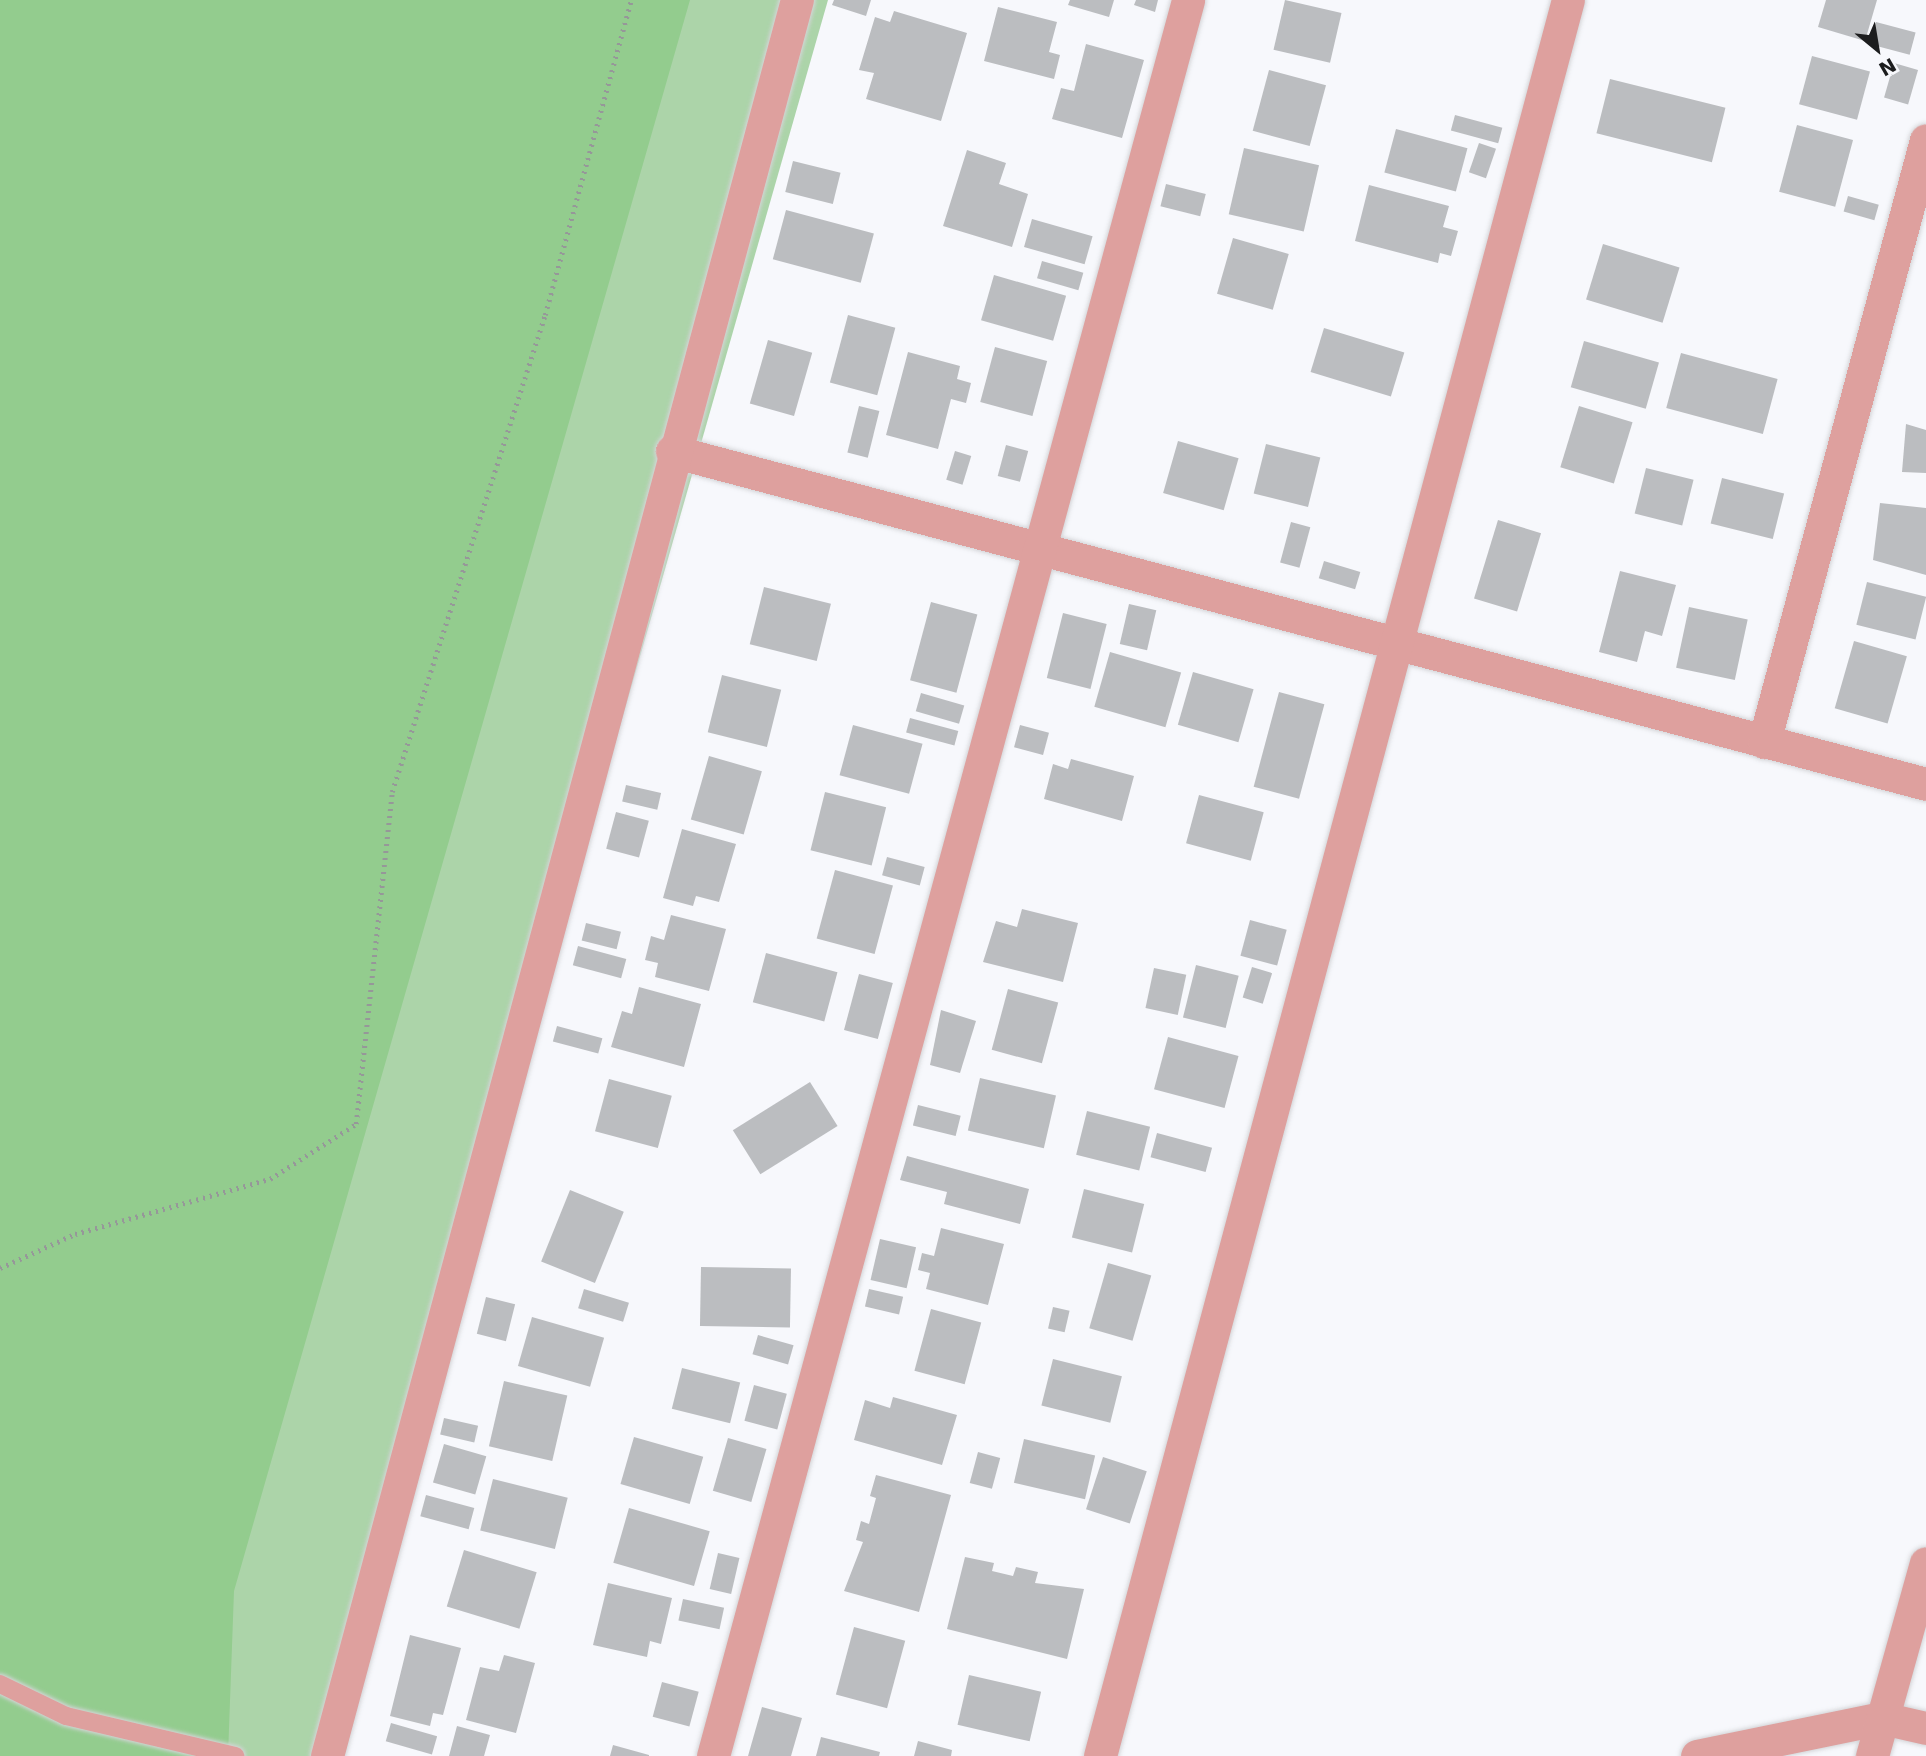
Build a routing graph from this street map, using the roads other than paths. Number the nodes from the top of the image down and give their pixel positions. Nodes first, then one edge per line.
1 (797, 0) edge
2 (1188, 0) edge
3 (1568, 0) edge
4 (1926, 140) edge
5 (672, 451) junction
6 (1042, 548) junction
7 (1394, 643) junction
8 (1764, 742) junction
9 (1926, 784) edge
10 (1926, 1563) edge
11 (0, 1684) edge
12 (1882, 1718) junction
13 (1926, 1728) edge
14 (235, 1756) edge
15 (327, 1756) edge
16 (713, 1756) edge
17 (1100, 1756) edge
18 (1697, 1756) edge
19 (1872, 1756) edge

1 - 5 street
2 - 6 street
3 - 7 street
4 - 8 street
5 - 6 street
5 - 15 street
6 - 7 street
6 - 16 street
7 - 8 street
7 - 17 street
8 - 9 street
10 - 12 street
11 - 14 lane
12 - 13 street
12 - 18 street
12 - 19 street

